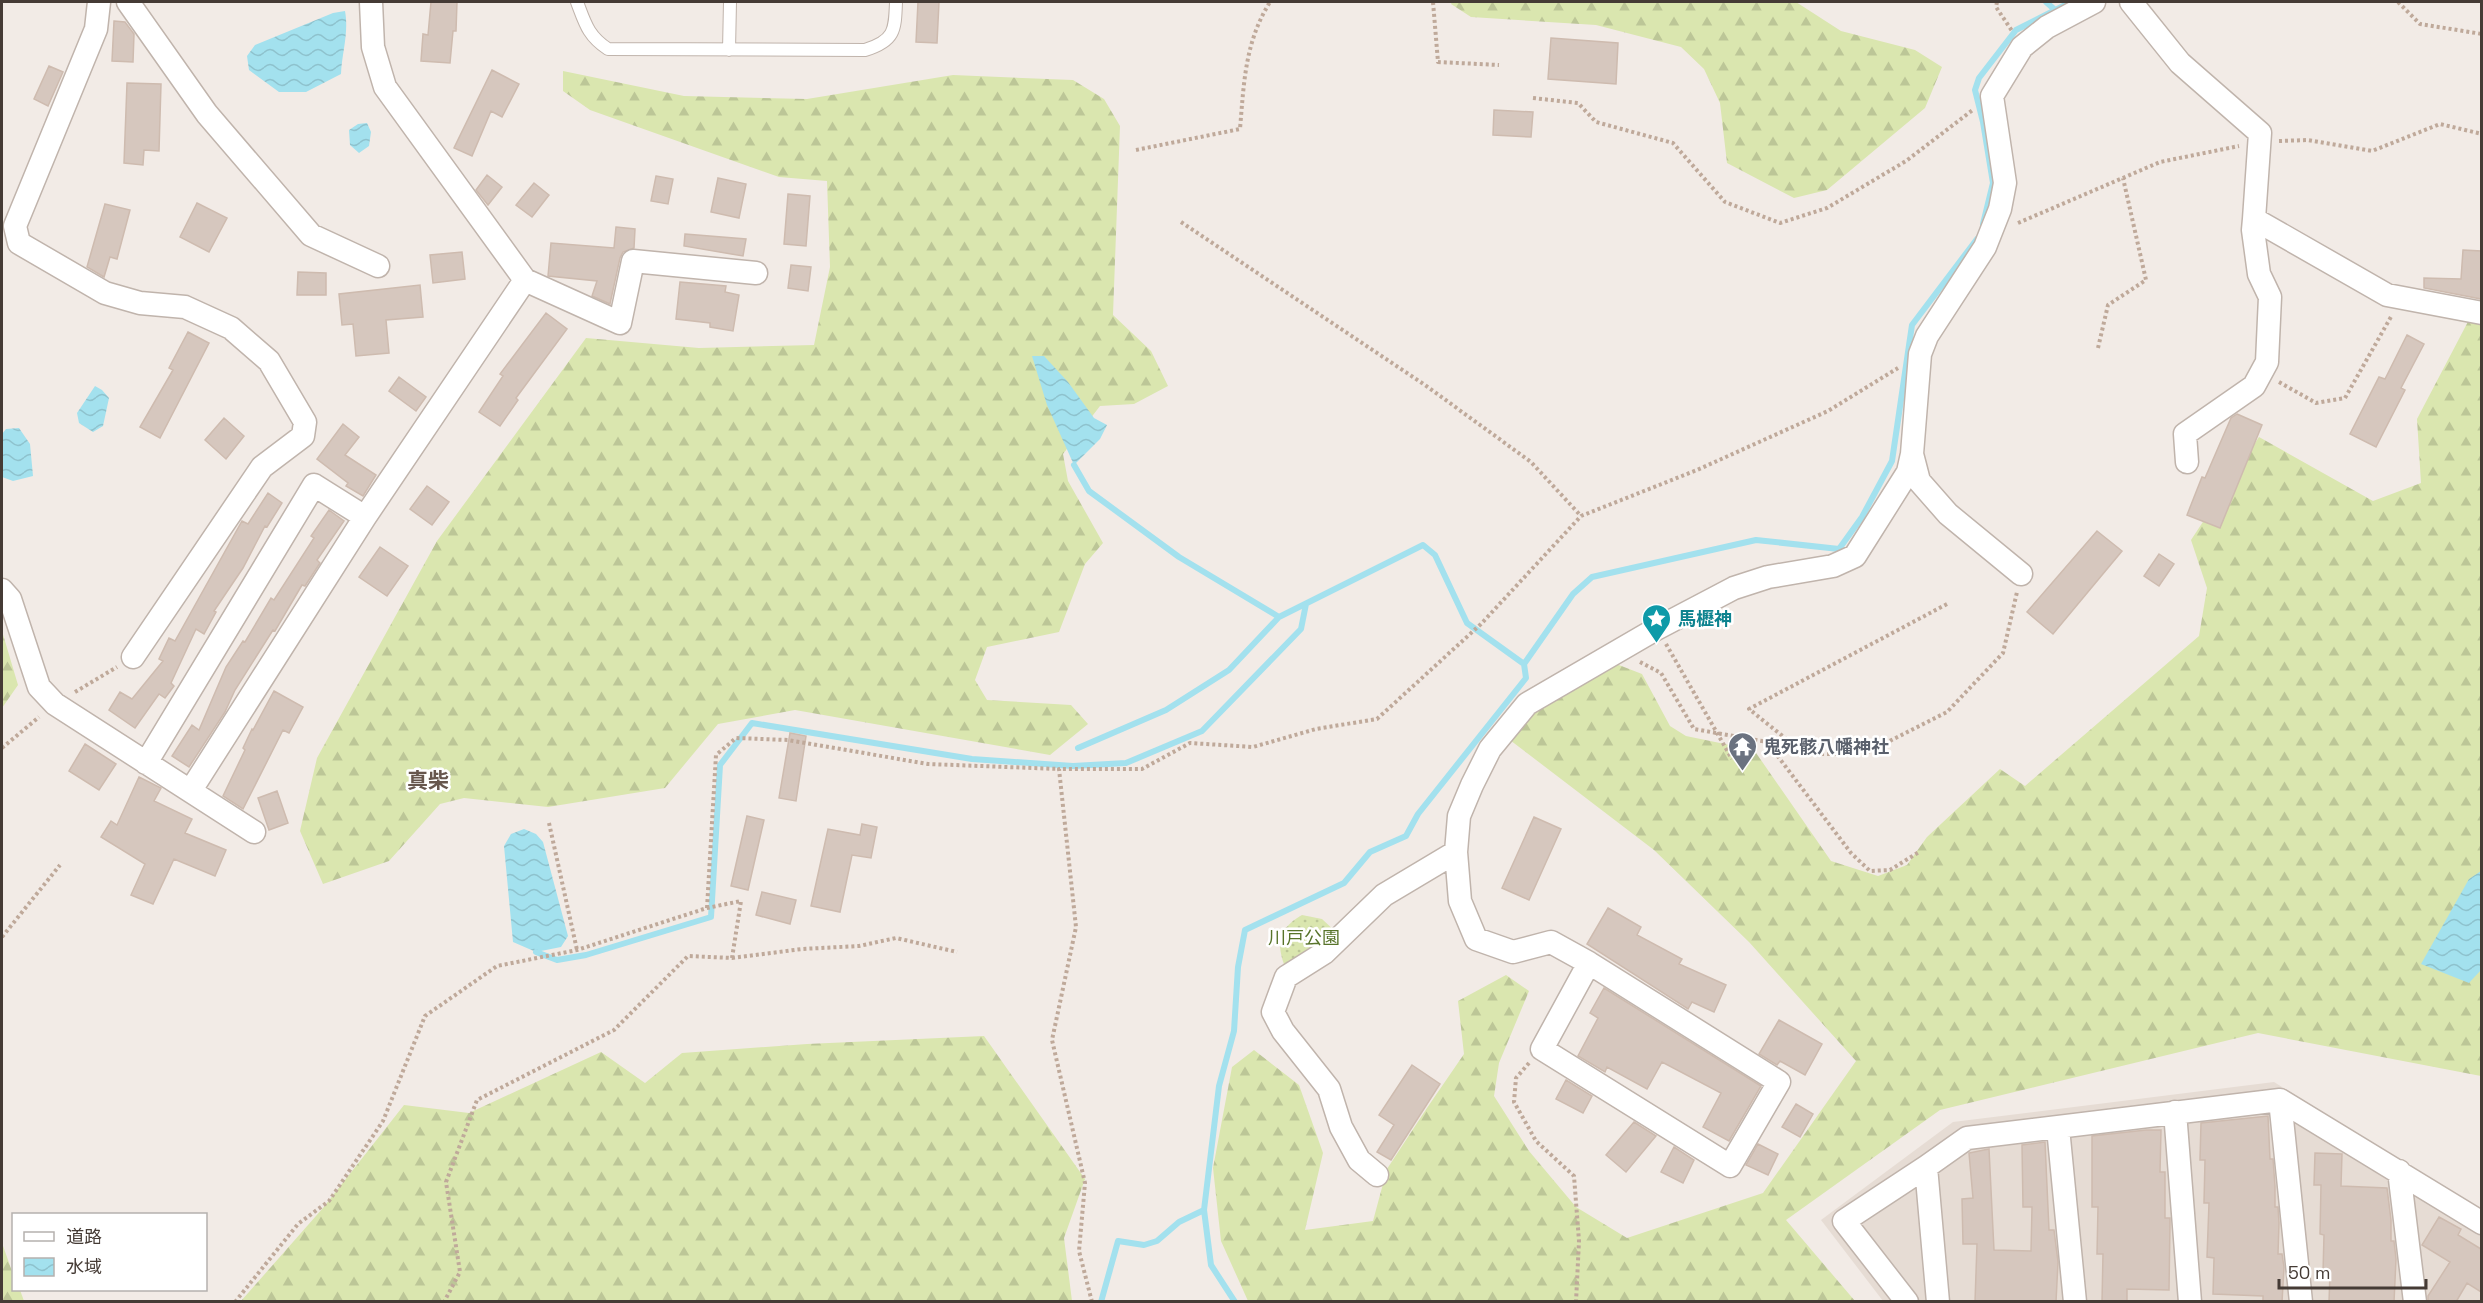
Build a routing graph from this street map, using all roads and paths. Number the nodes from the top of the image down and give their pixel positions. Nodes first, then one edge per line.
1 (99, 2) edge
2 (128, 2) edge
3 (371, 2) edge
4 (577, 2) edge
5 (730, 2) edge
6 (896, 2) edge
7 (1270, 2) edge
8 (1433, 2) edge
9 (1996, 2) edge
10 (2094, 2) edge
11 (2131, 2) edge
12 (2398, 2) edge
13 (2481, 34) edge
14 (2022, 47) junction
15 (729, 50) junction
16 (1499, 65) dead end
17 (1992, 96) junction
18 (1533, 98) dead end
19 (2481, 134) edge
20 (2259, 142) junction
21 (1136, 150) dead end
22 (2123, 178) junction
23 (2254, 219) junction
24 (1181, 222) dead end
25 (1991, 231) junction
26 (378, 266) dead end
27 (756, 273) dead end
28 (525, 280) junction
29 (2394, 311) dead end
30 (2481, 313) edge
31 (2098, 348) dead end
32 (1920, 354) junction
33 (2261, 372) junction
34 (1912, 454) junction
35 (2187, 462) dead end
36 (1581, 516) junction
37 (365, 518) junction
38 (2021, 574) joint
39 (2, 590) edge
40 (1947, 604) dead end
41 (1656, 629) junction
42 (1618, 651) junction
43 (133, 657) dead end
44 (1717, 734) junction
45 (1732, 759) dead end
46 (146, 763) junction
47 (1059, 770) junction
48 (191, 790) junction
49 (549, 823) dead end
50 (254, 832) dead end
51 (1456, 852) junction
52 (1919, 852) dead end
53 (60, 865) dead end
54 (707, 908) junction
55 (2, 937) edge
56 (577, 950) junction
57 (957, 952) dead end
58 (732, 958) junction
59 (1588, 963) junction
60 (1542, 1049) junction
61 (2280, 1100) junction
62 (2175, 1112) junction
63 (2058, 1128) junction
64 (1926, 1167) junction
65 (2399, 1171) junction
66 (1377, 1175) dead end
67 (2481, 1223) edge
68 (235, 1302) edge
69 (444, 1302) edge
70 (1092, 1302) edge
71 (1576, 1302) edge
72 (1907, 1302) edge
73 (1938, 1302) edge
74 (2075, 1302) edge
75 (2190, 1302) edge
76 (2301, 1302) edge
77 (2415, 1302) edge

1 - 43 street
2 - 26 street
3 - 28 street
4 - 15 lane
5 - 15 lane
6 - 15 lane
7 - 21 path
8 - 16 path
9 - 14 path
10 - 14 street
11 - 20 street
12 - 13 path
14 - 17 street
17 - 18 path
17 - 25 street
19 - 20 path
20 - 22 path
20 - 23 street
22 - 25 path
22 - 31 path
23 - 30 street
23 - 33 street
24 - 36 path
25 - 32 street
27 - 28 street
28 - 37 street
29 - 33 path
32 - 34 street
32 - 36 path
33 - 35 street
34 - 38 street
34 - 41 street
36 - 47 path
37 - 46 street
37 - 48 street
38 - 40 path
39 - 46 street
41 - 42 street
41 - 44 path
42 - 44 path
42 - 51 street
44 - 45 path
44 - 52 path
46 - 48 street
47 - 54 path
47 - 70 path
48 - 50 street
49 - 56 path
51 - 59 street
51 - 66 street
53 - 55 path
54 - 56 path
54 - 58 path
56 - 68 path
57 - 58 path
58 - 69 path
59 - 60 street
59 - 60 street
60 - 71 path
61 - 62 street
61 - 65 street
61 - 76 street
62 - 63 street
62 - 75 street
63 - 64 street
63 - 74 street
64 - 72 street
64 - 73 street
65 - 67 street
65 - 77 street

